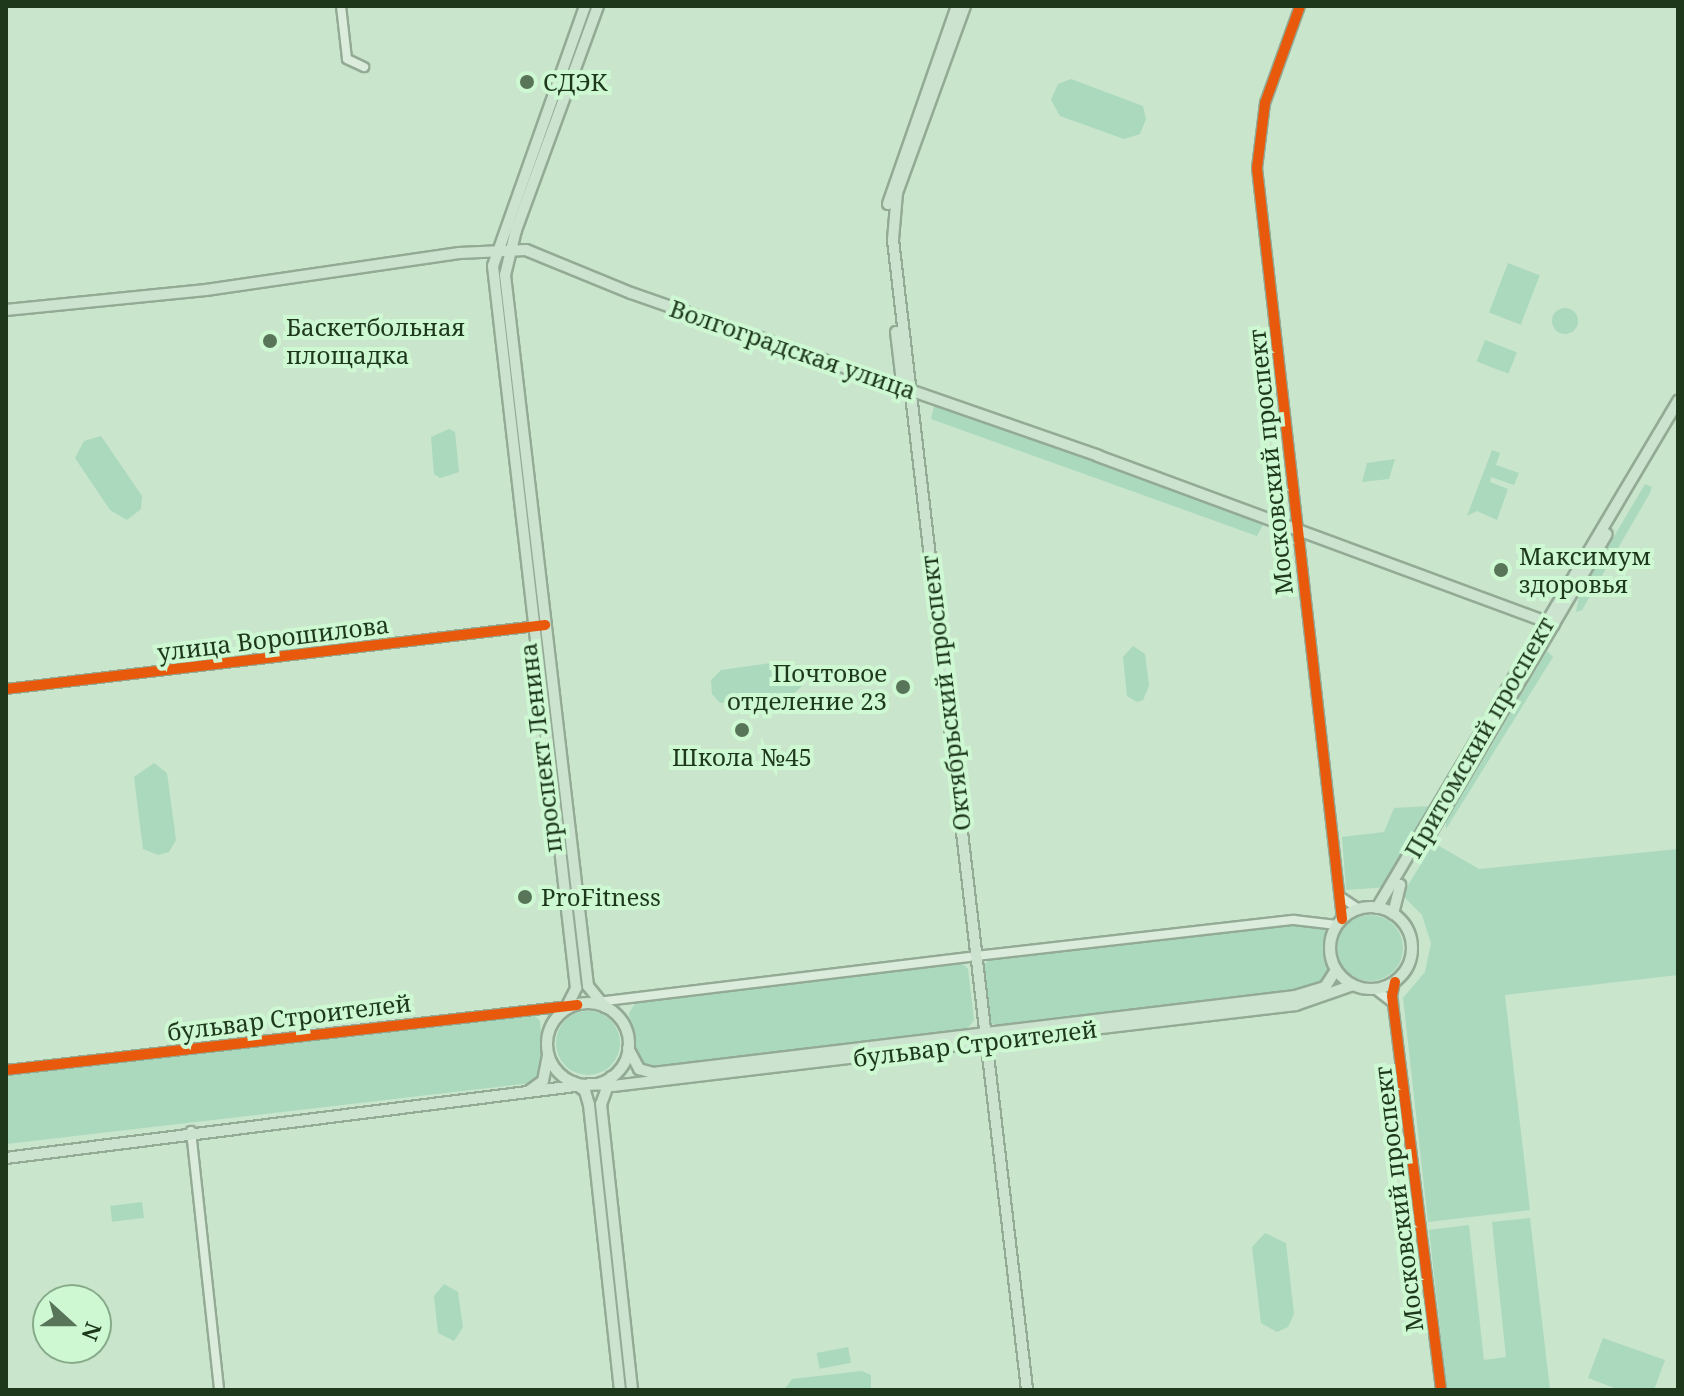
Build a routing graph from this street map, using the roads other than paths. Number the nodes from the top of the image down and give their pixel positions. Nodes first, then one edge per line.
1 (341, 6) edge
2 (585, 6) edge
3 (598, 6) edge
4 (957, 6) edge
5 (965, 6) edge
6 (1300, 6) edge
7 (364, 67) dead end
8 (509, 249) junction
9 (496, 250) junction
10 (6, 310) edge
11 (906, 389) junction
12 (1678, 401) edge
13 (1678, 412) edge
14 (1298, 529) junction
15 (1550, 623) junction
16 (545, 625) junction
17 (533, 626) junction
18 (6, 689) edge
19 (1340, 896) junction
20 (1377, 908) junction
21 (1359, 909) junction
22 (1393, 914) junction
23 (1339, 922) junction
24 (972, 956) junction
25 (1336, 970) junction
26 (1395, 982) junction
27 (1353, 985) junction
28 (1375, 989) junction
29 (597, 1004) junction
30 (1393, 1004) junction
31 (571, 1007) junction
32 (982, 1039) junction
33 (628, 1048) junction
34 (548, 1055) junction
35 (6, 1070) edge
36 (593, 1083) junction
37 (191, 1133) junction
38 (6, 1155) edge
39 (1005, 1233) junction
40 (219, 1390) edge
41 (620, 1390) edge
42 (632, 1390) edge
43 (1020, 1390) edge
44 (1027, 1390) edge
45 (1441, 1390) edge

1 - 7 street
2 - 9 main road, проспект Ленина
3 - 8 main road, проспект Ленина
4 - 11 main road, Октябрьский проспект
5 - 11 main road, Октябрьский проспект
6 - 14 street, Московский проспект
8 - 9 main road, Волгоградская улица
8 - 11 main road, Волгоградская улица
8 - 16 main road, проспект Ленина
9 - 10 main road, Волгоградская улица
9 - 17 main road, проспект Ленина
11 - 14 main road, Волгоградская улица
11 - 24 main road, Октябрьский проспект
12 - 15 main road, Притомский проспект
13 - 15 main road, Притомский проспект
14 - 15 main road, Волгоградская улица
14 - 19 street, Московский проспект
15 - 20 main road, Притомский проспект
15 - 22 main road, Притомский проспект
16 - 17 street, улица Ворошилова
16 - 29 main road, проспект Ленина
17 - 18 street, улица Ворошилова
17 - 31 main road, проспект Ленина
19 - 21 street
19 - 23 street, Московский проспект
20 - 21 main road
20 - 22 main road
21 - 23 main road
22 - 26 main road
23 - 24 street
23 - 25 main road
24 - 29 street
24 - 32 main road, Октябрьский проспект
25 - 27 main road
25 - 32 main road, бульвар Строителей
26 - 28 main road
26 - 30 street, Московский проспект
27 - 28 main road
27 - 32 main road, бульвар Строителей
28 - 30 street
29 - 31 main road
29 - 33 main road
30 - 45 street, Московский проспект
31 - 34 main road
31 - 35 street, бульвар Строителей
32 - 33 main road, бульвар Строителей
32 - 36 main road, бульвар Строителей
32 - 39 main road, Октябрьский проспект
33 - 36 main road
34 - 36 main road
34 - 37 main road, бульвар Строителей
36 - 37 main road, бульвар Строителей
36 - 41 main road
36 - 42 main road
37 - 38 main road, бульвар Строителей
37 - 40 street
39 - 43 main road, Октябрьский проспект
39 - 44 main road, Октябрьский проспект

